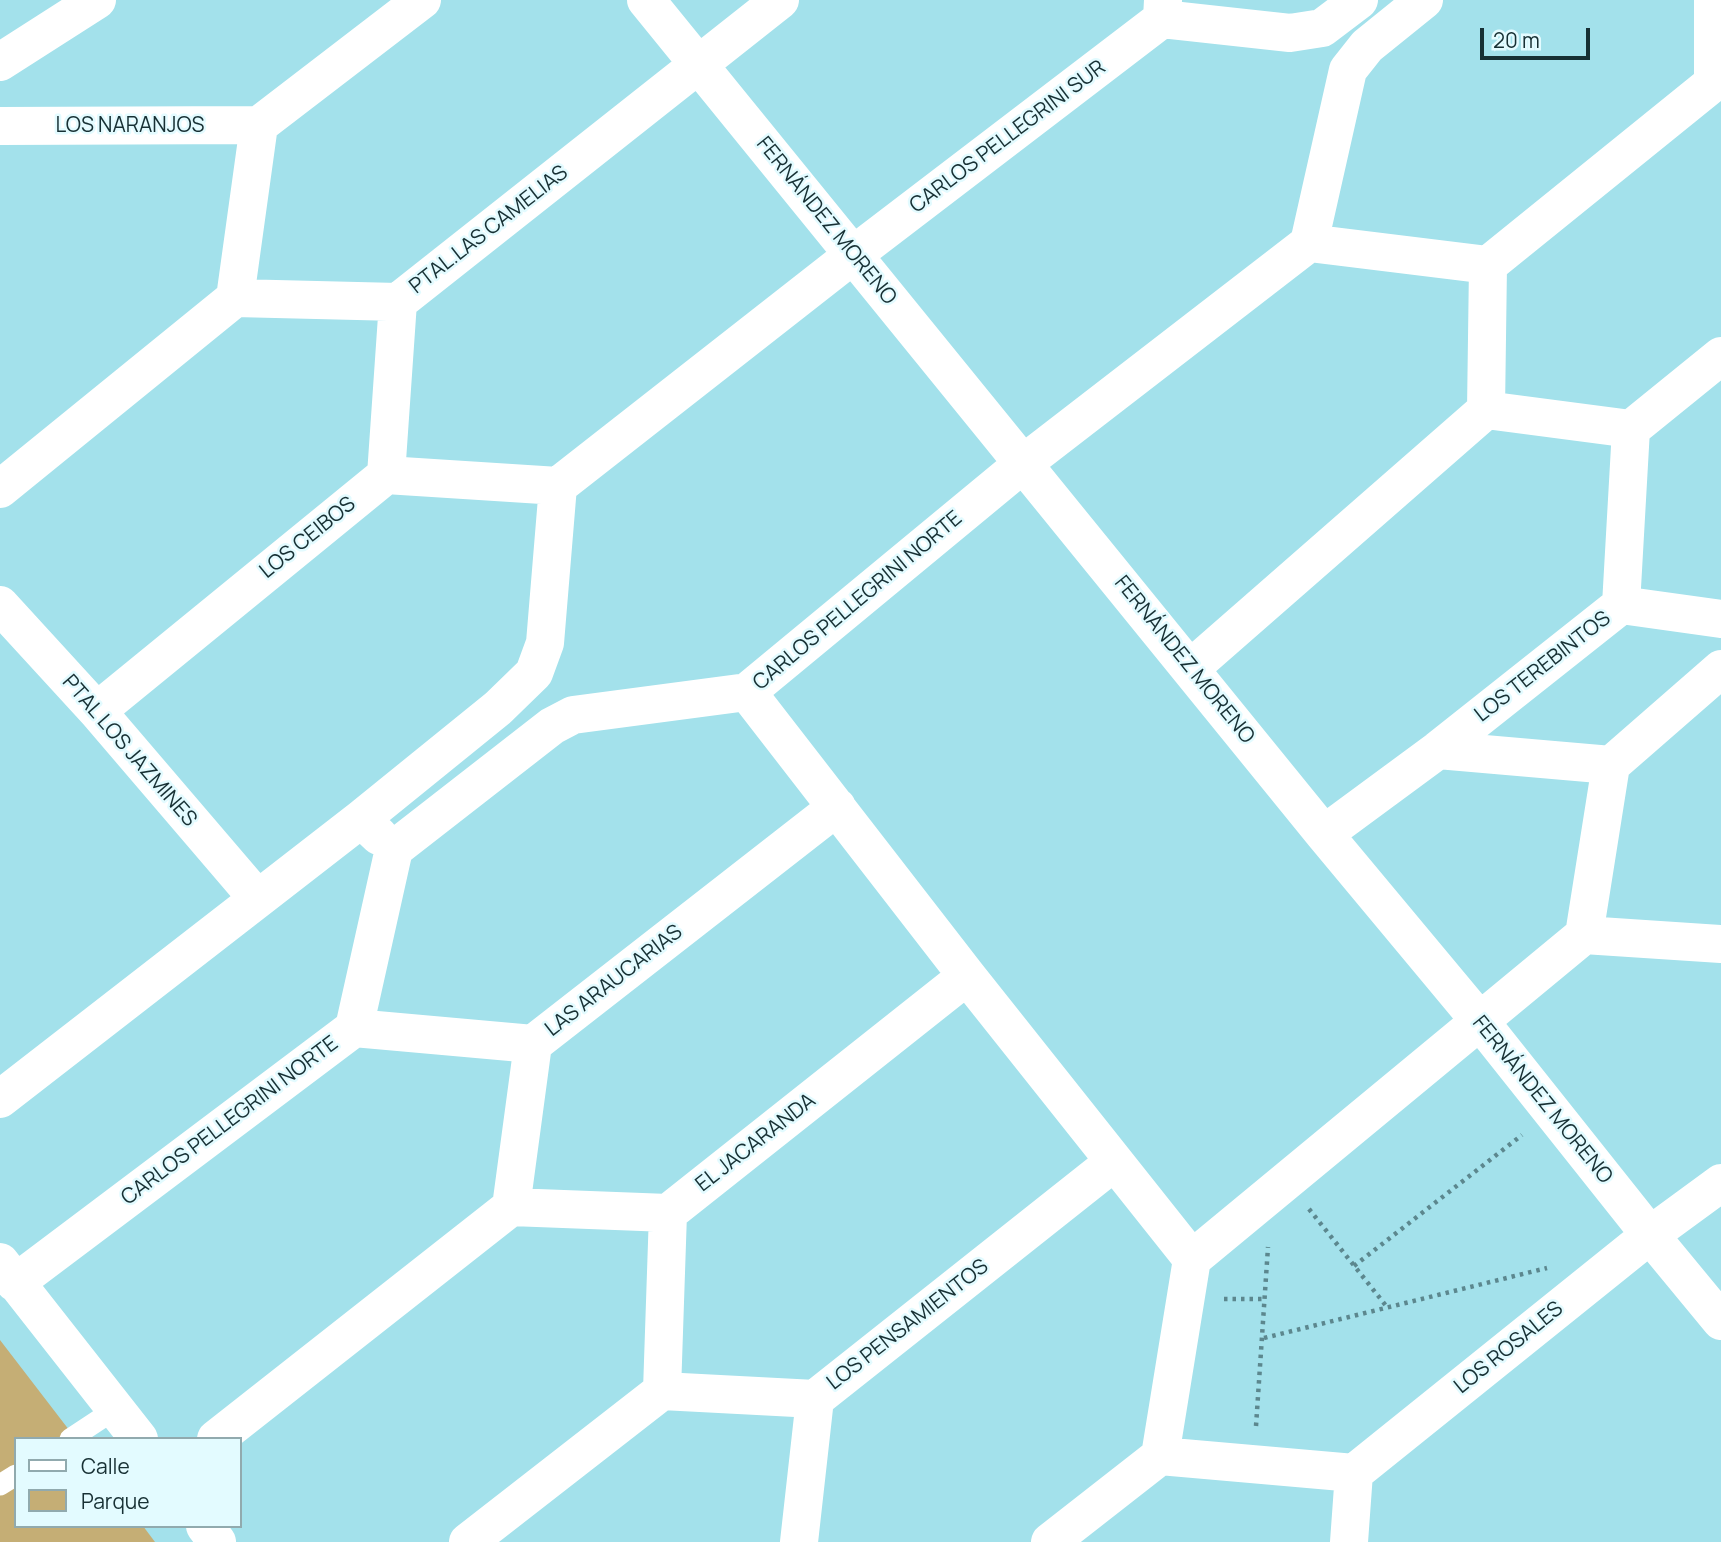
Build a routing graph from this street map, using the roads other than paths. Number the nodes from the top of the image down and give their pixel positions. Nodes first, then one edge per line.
1 (97, 0) edge
2 (422, 0) edge
3 (646, 0) edge
4 (780, 0) edge
5 (1359, 0) edge
6 (1424, 0) edge
7 (1713, 0) edge
8 (1162, 10) edge
9 (1306, 30) junction
10 (1357, 58) junction
11 (0, 62) edge
12 (698, 64) junction
13 (1717, 84) edge
14 (259, 125) junction
15 (0, 126) edge
16 (1308, 243) junction
17 (853, 255) junction
18 (1488, 265) junction
19 (235, 298) junction
20 (398, 302) junction
21 (1721, 356) edge
22 (1486, 410) junction
23 (1631, 429) junction
24 (1024, 463) junction
25 (386, 475) junction
26 (558, 486) junction
27 (0, 489) edge
28 (0, 605) edge
29 (1621, 605) junction
30 (1721, 619) edge
31 (1191, 668) junction
32 (1721, 668) edge
33 (534, 673) junction
34 (747, 692) junction
35 (97, 711) junction
36 (573, 715) junction
37 (1438, 750) junction
38 (1611, 765) junction
39 (837, 807) junction
40 (360, 818) junction
41 (1324, 834) junction
42 (394, 849) junction
43 (257, 898) junction
44 (1584, 935) junction
45 (1721, 944) edge
46 (967, 976) junction
47 (1479, 1020) junction
48 (354, 1028) junction
49 (533, 1044) junction
50 (0, 1099) edge
51 (1115, 1163) junction
52 (1721, 1183) edge
53 (511, 1207) junction
54 (668, 1213) junction
55 (1650, 1235) junction
56 (1192, 1259) junction
57 (8, 1273) edge
58 (1721, 1321) edge
59 (662, 1391) junction
60 (815, 1399) junction
61 (117, 1408) junction
62 (73, 1437) edge
63 (138, 1437) edge
64 (219, 1437) edge
65 (1160, 1456) junction
66 (1354, 1473) junction
67 (468, 1542) edge
68 (799, 1542) edge
69 (1050, 1542) edge
70 (1349, 1542) edge

1 - 11 street
2 - 14 street
3 - 12 street, FERNÁNDEZ MORENO
4 - 12 street, PTAL.LAS CAMELIAS
5 - 9 street
6 - 10 street
7 - 13 street
8 - 9 street
8 - 17 street, CARLOS PELLEGRINI SUR
9 - 10 street
10 - 16 street
12 - 17 street, FERNÁNDEZ MORENO
12 - 20 street, PTAL.LAS CAMELIAS
13 - 18 street
14 - 15 street, LOS NARANJOS
14 - 19 street
16 - 18 street
16 - 24 street, CARLOS PELLEGRINI NORTE
17 - 24 street, FERNÁNDEZ MORENO
17 - 26 street, CARLOS PELLEGRINI SUR
18 - 22 street
19 - 20 street, PTAL.LAS CAMELIAS
19 - 27 street
20 - 25 street
21 - 23 street
22 - 23 street
22 - 31 street
23 - 29 street, LOS TEREBINTOS
24 - 31 street, FERNÁNDEZ MORENO
24 - 34 street, CARLOS PELLEGRINI NORTE
25 - 26 street
25 - 35 street, LOS CEIBOS
26 - 33 street
28 - 35 street, PTAL LOS JAZMINES
29 - 30 street
29 - 37 street, LOS TEREBINTOS
31 - 41 street, FERNÁNDEZ MORENO
32 - 38 street
33 - 36 street
33 - 40 street
34 - 36 street, CARLOS PELLEGRINI NORTE
34 - 39 street
35 - 43 street, PTAL LOS JAZMINES
36 - 42 street, CARLOS PELLEGRINI NORTE
37 - 38 street
37 - 41 street, LOS TEREBINTOS
38 - 44 street
39 - 46 street
39 - 49 street, LAS ARAUCARIAS
40 - 42 street
40 - 43 street
41 - 47 street, FERNÁNDEZ MORENO
42 - 48 street, CARLOS PELLEGRINI NORTE
43 - 50 street
44 - 45 street
44 - 47 street
46 - 51 street
46 - 54 street, EL JACARANDA
47 - 55 street, FERNÁNDEZ MORENO
47 - 56 street
48 - 49 street, LAS ARAUCARIAS
48 - 57 street, CARLOS PELLEGRINI NORTE
49 - 53 street
51 - 56 street
51 - 60 street, LOS PENSAMIENTOS
52 - 55 street, LOS ROSALES
53 - 54 street
53 - 64 street
54 - 59 street
55 - 58 street, FERNÁNDEZ MORENO
55 - 66 street, LOS ROSALES
56 - 65 street
57 - 61 street
59 - 60 street
59 - 67 street
60 - 68 street, LOS PENSAMIENTOS
61 - 62 lane
61 - 63 street
65 - 66 street
65 - 69 street
66 - 70 street

